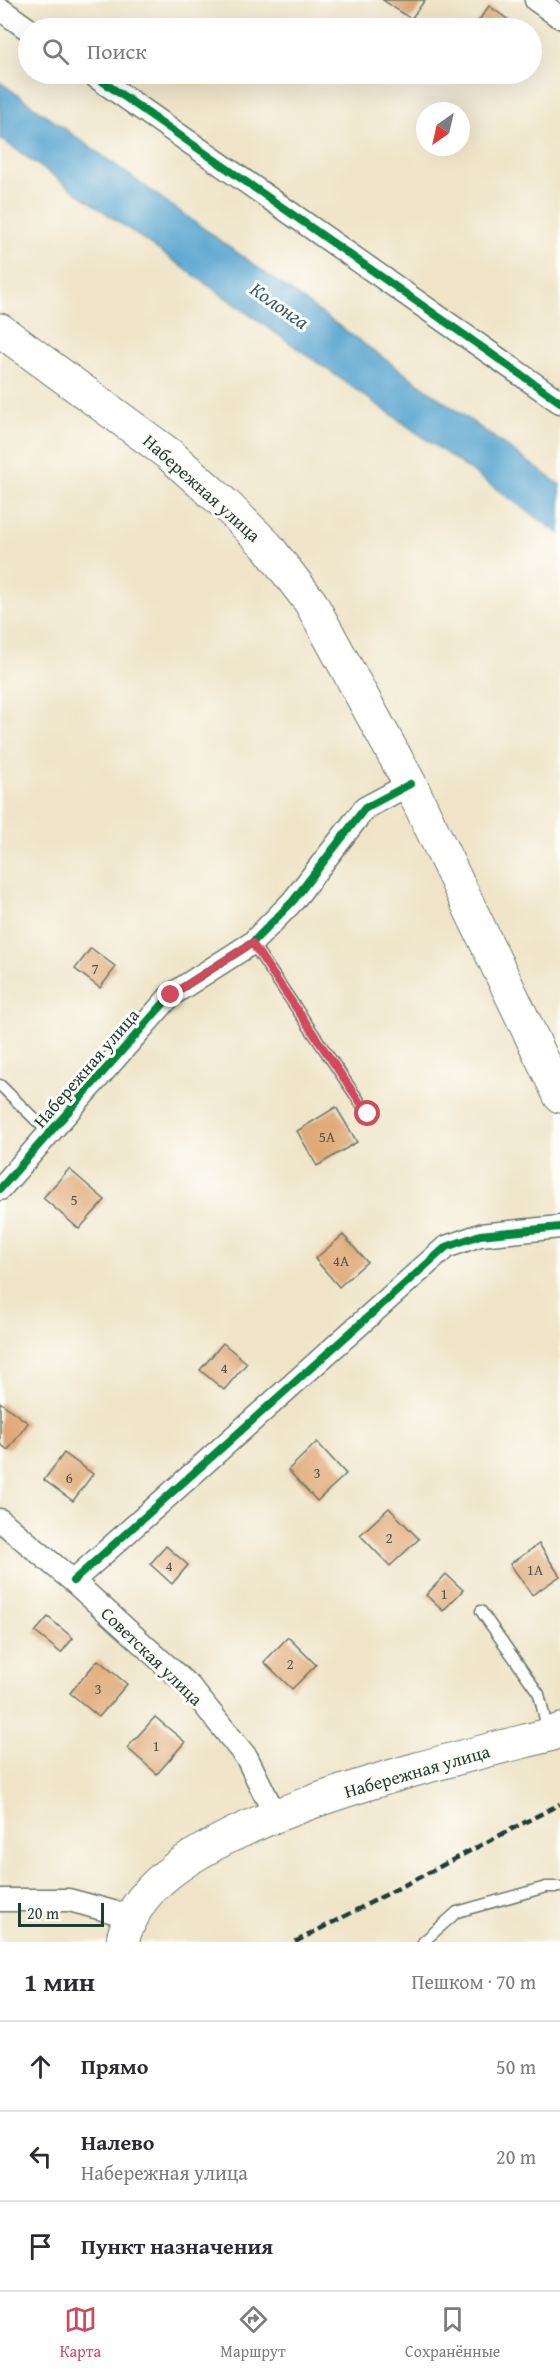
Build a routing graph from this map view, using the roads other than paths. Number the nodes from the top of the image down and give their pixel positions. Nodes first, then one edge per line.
1 (536, 0) edge
2 (0, 9) edge
3 (560, 16) edge
4 (18, 22) edge
5 (106, 84) edge
6 (0, 330) edge
7 (560, 402) edge
8 (410, 784) junction
9 (252, 943) junction
10 (0, 1085) edge
11 (560, 1095) edge
12 (368, 1114) dead end
13 (49, 1133) junction
14 (0, 1189) edge
15 (560, 1227) edge
16 (0, 1520) edge
17 (73, 1581) junction
18 (481, 1611) dead end
19 (554, 1733) edge
20 (275, 1815) junction
21 (560, 1887) edge
22 (0, 1900) edge
23 (127, 1930) edge
24 (423, 1942) edge

1 - 3 street
2 - 4 street
5 - 7 street
6 - 8 highway, Набережная улица
8 - 9 street, Набережная улица
8 - 11 highway, Набережная улица
9 - 12 lane
9 - 13 street, Набережная улица
10 - 13 lane
13 - 14 street, Набережная улица
15 - 17 street
16 - 17 street, Советская улица
17 - 20 street, Советская улица
18 - 19 lane
19 - 20 highway, Набережная улица
20 - 23 highway, Набережная улица
21 - 24 lane
22 - 23 street

